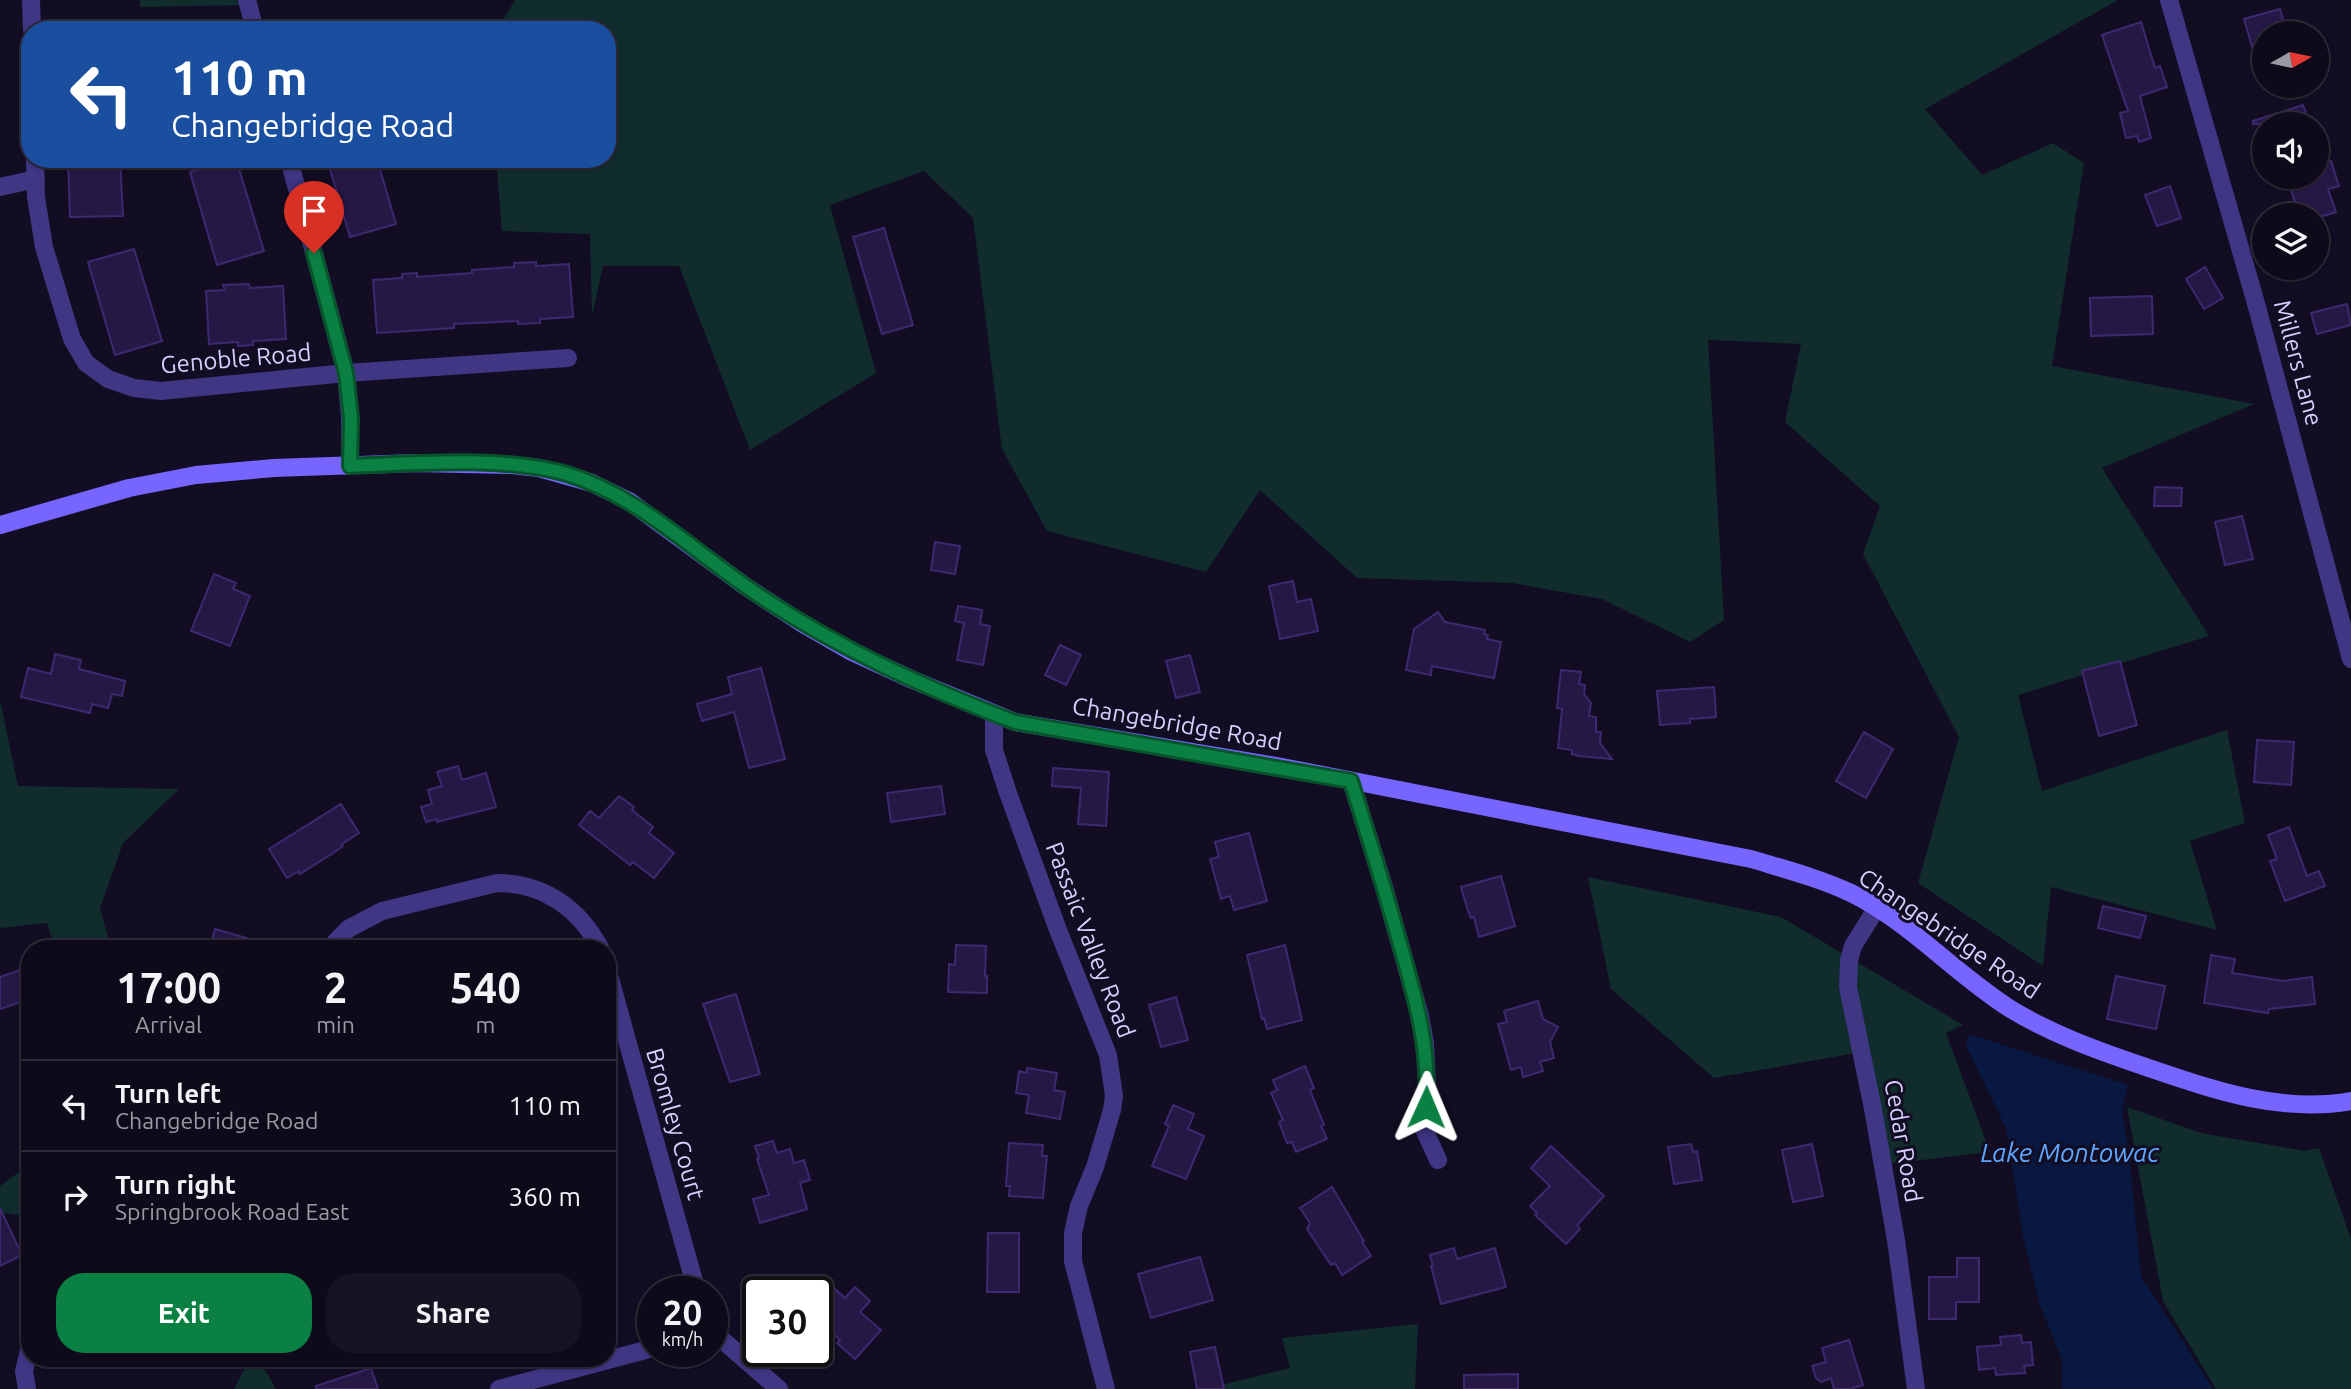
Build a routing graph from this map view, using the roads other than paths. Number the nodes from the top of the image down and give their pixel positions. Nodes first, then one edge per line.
1 (31, 0) edge
2 (247, 0) edge
3 (2169, 0) edge
4 (32, 21) edge
5 (253, 21) edge
6 (35, 168) edge
7 (291, 168) edge
8 (36, 179) junction
9 (0, 187) edge
10 (568, 358) dead end
11 (346, 373) junction
12 (350, 466) junction
13 (0, 525) edge
14 (2351, 659) edge
15 (994, 714) junction
16 (1351, 781) junction
17 (1875, 909) junction
18 (338, 940) edge
19 (595, 940) edge
20 (616, 1000) edge
21 (2351, 1101) edge
22 (1438, 1160) dead end
23 (693, 1276) edge
24 (728, 1346) edge
25 (637, 1352) edge
26 (616, 1358) edge
27 (25, 1367) edge
28 (582, 1367) edge
29 (27, 1389) edge
30 (499, 1389) edge
31 (779, 1389) edge
32 (1106, 1389) edge
33 (1916, 1389) edge

1 - 4 street
2 - 5 street
3 - 14 street, Millers Lane
6 - 8 street, Genoble Road
7 - 11 street
8 - 9 street
8 - 11 street, Genoble Road
10 - 11 street, Genoble Road
11 - 12 street
12 - 13 main road, Changebridge Road
12 - 15 main road, Changebridge Road
15 - 16 main road, Changebridge Road
15 - 32 street, Passaic Valley Road
16 - 17 main road, Changebridge Road
16 - 22 street
17 - 21 main road, Changebridge Road
17 - 33 street, Cedar Road
18 - 19 street
20 - 23 street, Bromley Court
24 - 31 street
25 - 26 street
27 - 29 street
28 - 30 street

